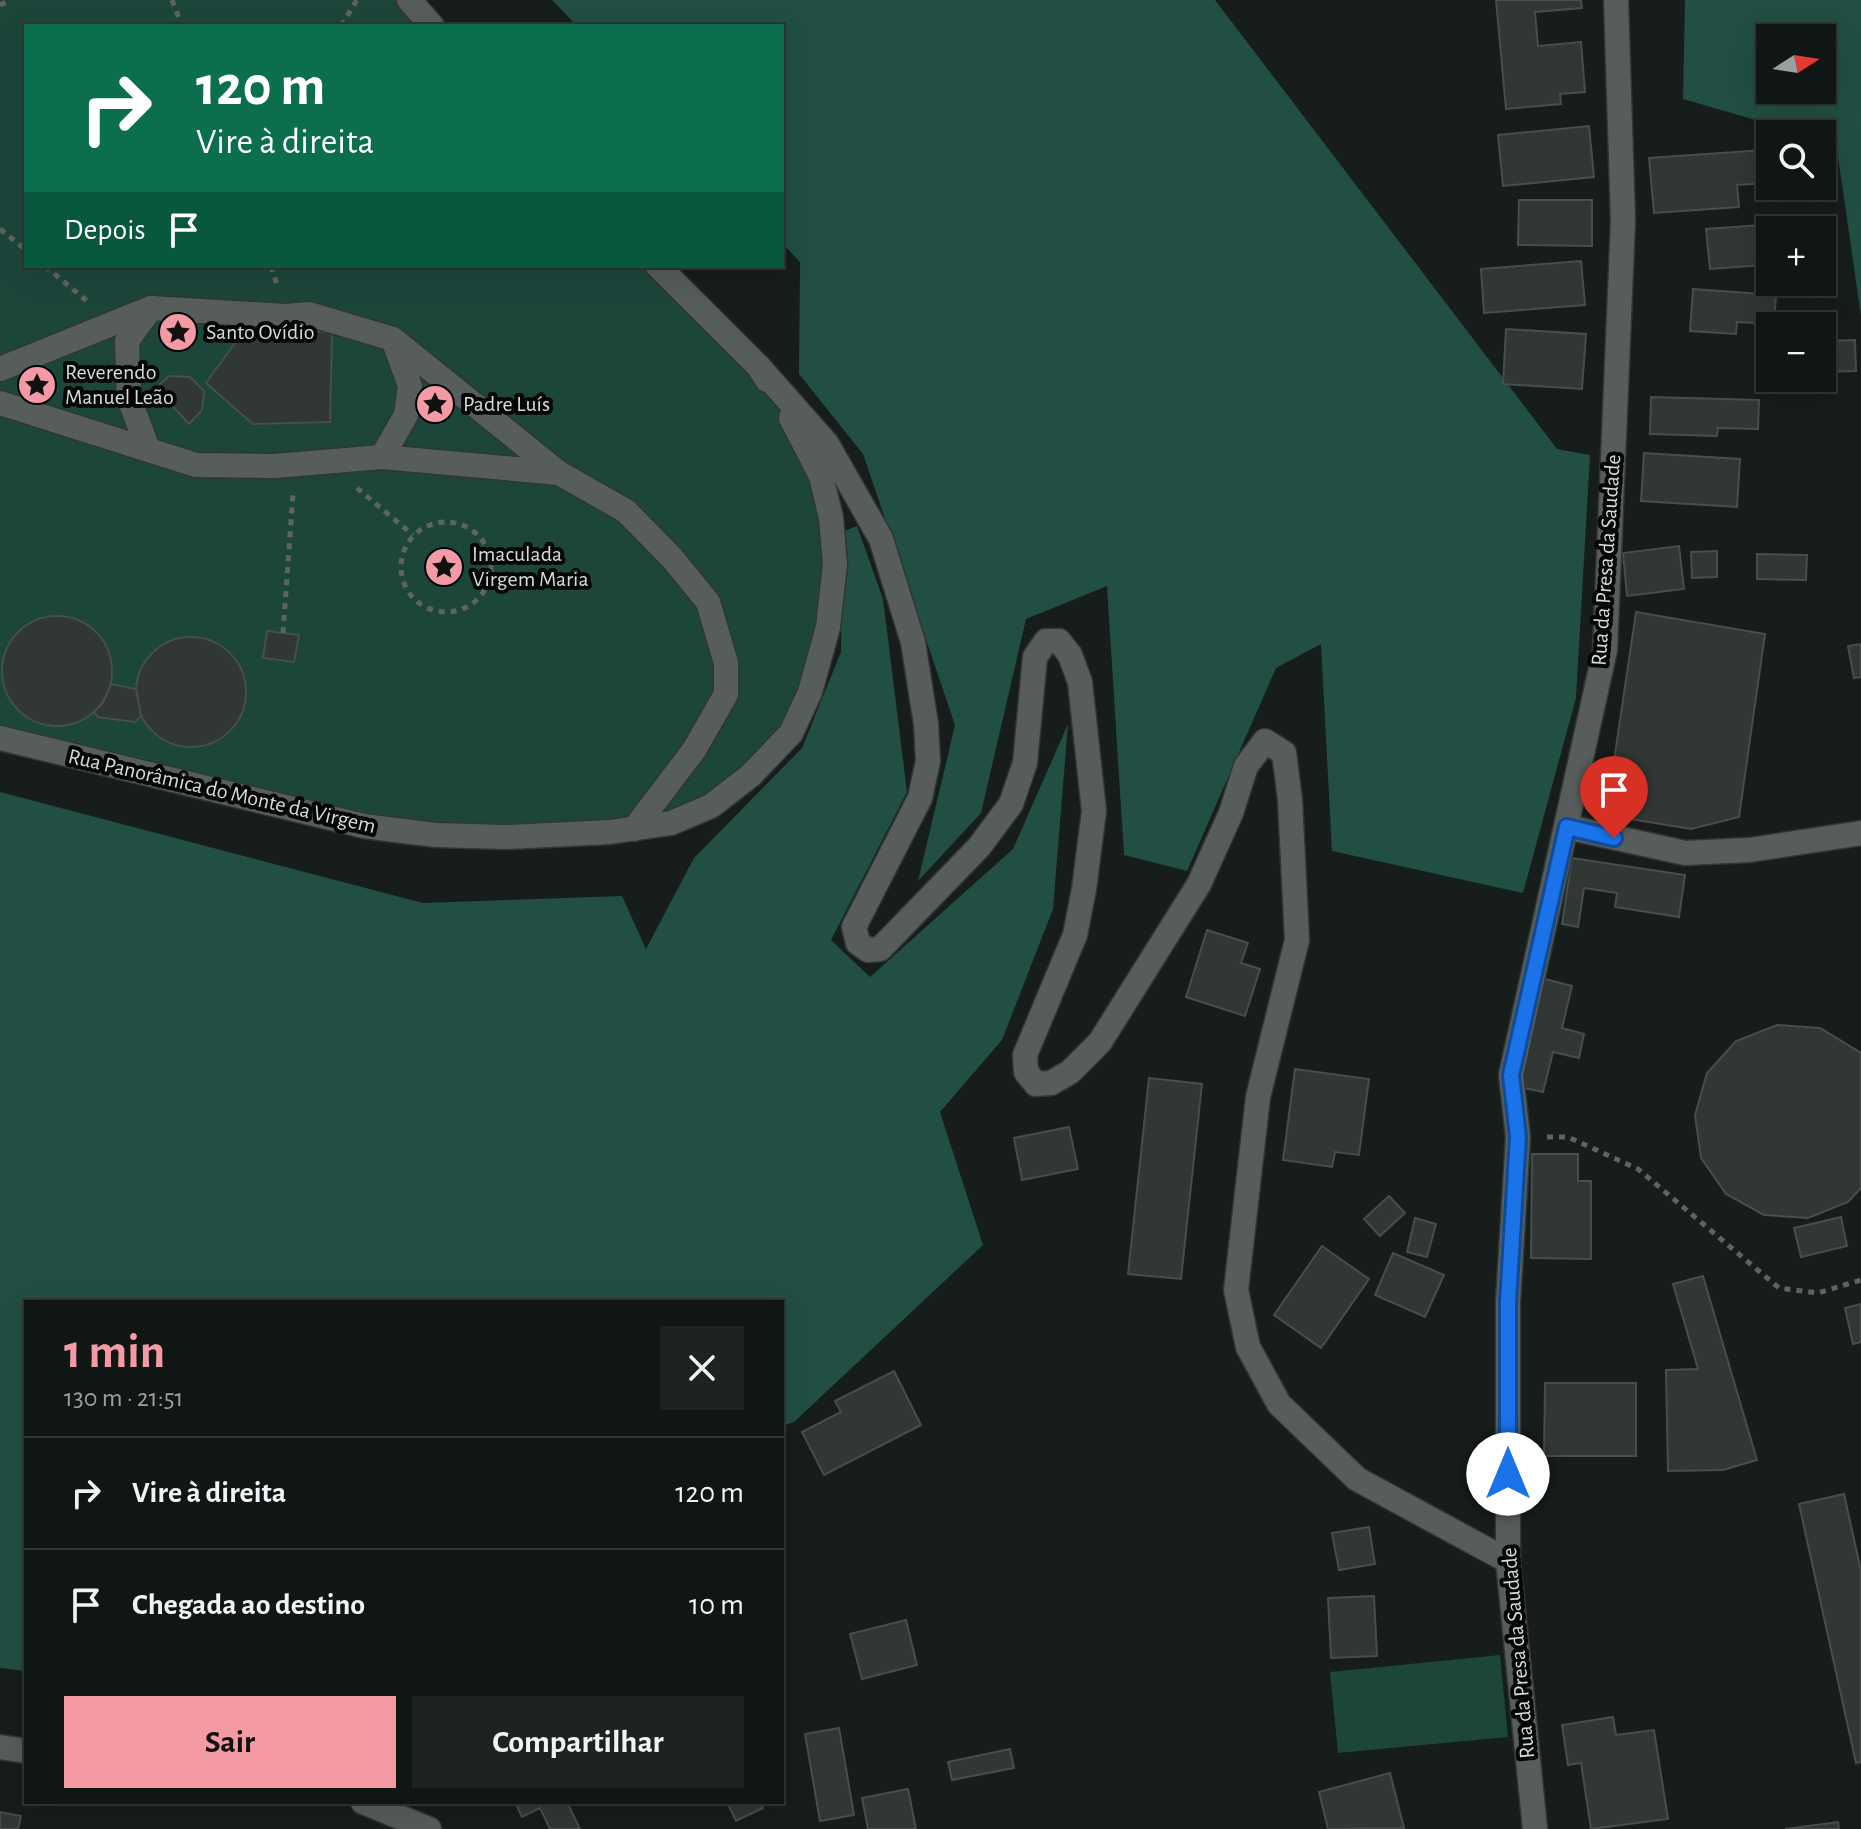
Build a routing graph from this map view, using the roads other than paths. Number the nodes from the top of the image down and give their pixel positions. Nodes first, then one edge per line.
1 (409, 0) edge
2 (1616, 0) edge
3 (430, 24) edge
4 (660, 268) edge
5 (151, 308) junction
6 (393, 339) junction
7 (759, 367) junction
8 (0, 369) edge
9 (0, 403) edge
10 (148, 449) junction
11 (382, 457) junction
12 (559, 473) junction
13 (0, 738) edge
14 (1567, 827) junction
15 (634, 829) junction
16 (1861, 833) edge
17 (1508, 1561) junction
18 (0, 1747) edge
19 (24, 1751) edge
20 (368, 1804) edge
21 (429, 1829) edge
22 (1535, 1829) edge

1 - 3 street
2 - 14 street, Rua da Presa da Saudade
4 - 7 street, Rua Panorâmica do Monte da Virgem
5 - 6 street
5 - 8 street
5 - 10 street
6 - 11 street
6 - 12 street
7 - 15 street, Rua Panorâmica do Monte da Virgem
7 - 17 street, Rua Panorâmica do Monte da Virgem
9 - 10 street
10 - 11 street
11 - 12 street
12 - 15 street
13 - 15 street, Rua Panorâmica do Monte da Virgem
14 - 16 street
14 - 17 street, Rua da Presa da Saudade
17 - 22 street, Rua da Presa da Saudade
18 - 19 street
20 - 21 street

